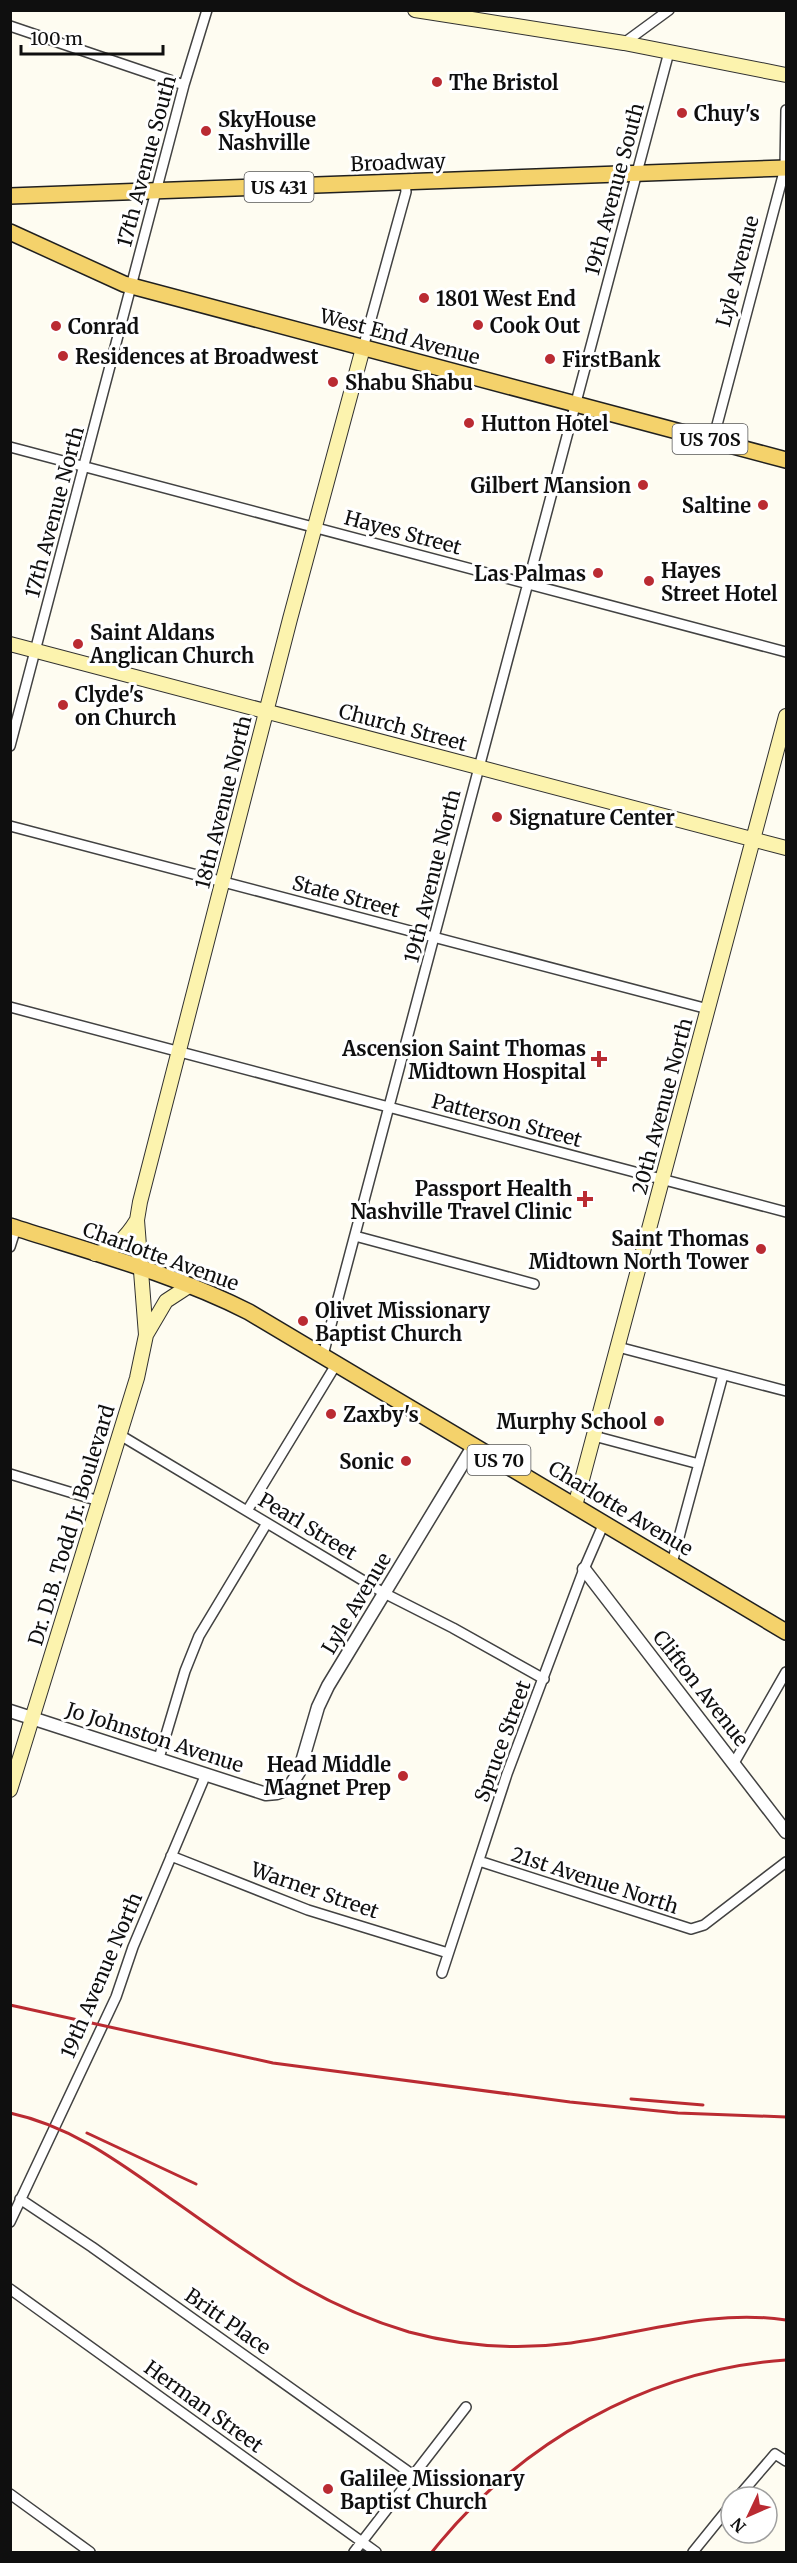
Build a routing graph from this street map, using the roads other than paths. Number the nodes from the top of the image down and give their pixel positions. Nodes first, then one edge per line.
1 (207, 10) edge
2 (415, 10) edge
3 (669, 10) edge
4 (10, 26) edge
5 (624, 43) junction
6 (669, 52) junction
7 (786, 75) edge
8 (184, 85) junction
9 (786, 110) edge
10 (786, 168) edge
11 (637, 172) junction
12 (405, 182) junction
13 (157, 191) junction
14 (10, 196) edge
15 (10, 232) edge
16 (132, 287) junction
17 (363, 348) junction
18 (574, 404) junction
19 (713, 440) junction
20 (10, 447) edge
21 (786, 460) edge
22 (85, 466) junction
23 (314, 527) junction
24 (527, 583) junction
25 (10, 644) edge
26 (35, 651) junction
27 (786, 652) edge
28 (266, 712) junction
29 (786, 716) edge
30 (10, 746) edge
31 (479, 767) junction
32 (10, 826) edge
33 (753, 840) junction
34 (786, 848) edge
35 (223, 882) junction
36 (435, 938) junction
37 (10, 1008) edge
38 (708, 1009) junction
39 (180, 1052) junction
40 (388, 1107) junction
41 (662, 1180) junction
42 (786, 1212) edge
43 (137, 1220) junction
44 (13, 1227) edge
45 (355, 1236) junction
46 (10, 1248) edge
47 (94, 1254) junction
48 (142, 1268) junction
49 (534, 1284) dead end
50 (189, 1286) junction
51 (146, 1335) junction
52 (618, 1347) junction
53 (323, 1355) junction
54 (337, 1363) junction
55 (723, 1375) junction
56 (786, 1391) edge
57 (120, 1435) junction
58 (594, 1436) junction
59 (474, 1445) junction
60 (699, 1464) junction
61 (10, 1474) edge
62 (99, 1501) junction
63 (575, 1506) junction
64 (247, 1510) junction
65 (267, 1522) junction
66 (604, 1523) junction
67 (672, 1563) junction
68 (584, 1569) junction
69 (384, 1593) junction
70 (786, 1632) edge
71 (786, 1672) edge
72 (544, 1679) junction
73 (10, 1711) edge
74 (34, 1718) junction
75 (159, 1758) junction
76 (734, 1764) junction
77 (206, 1774) junction
78 (288, 1789) joint
79 (10, 1790) edge
80 (786, 1832) edge
81 (171, 1856) junction
82 (479, 1861) junction
83 (786, 1862) edge
84 (448, 1953) junction
85 (442, 1973) dead end
86 (20, 2199) junction
87 (10, 2222) edge
88 (10, 2289) edge
89 (466, 2407) dead end
90 (786, 2462) edge
91 (413, 2475) junction
92 (748, 2485) edge
93 (10, 2493) edge
94 (719, 2520) edge
95 (362, 2542) junction
96 (90, 2553) edge
97 (354, 2553) edge
98 (376, 2553) edge
99 (693, 2553) edge

1 - 8 street, 17th Avenue South
2 - 5 main road
3 - 5 street
4 - 8 street
5 - 6 main road
6 - 7 main road
6 - 11 street, 19th Avenue South
8 - 13 street, 17th Avenue South
9 - 10 street, Lyle Avenue
10 - 11 main road, Broadway / US 431
10 - 19 street, Lyle Avenue
11 - 12 main road, Broadway / US 431
11 - 18 street, 19th Avenue South
12 - 13 main road, Broadway / US 431
12 - 17 street
13 - 14 main road, Broadway / US 431
13 - 16 street, 17th Avenue South
15 - 16 main road, West End Avenue / US 70S
16 - 17 main road, West End Avenue / US 70S
16 - 22 street, 17th Avenue North
17 - 18 main road, West End Avenue / US 70S
17 - 23 main road, 18th Avenue North
18 - 19 main road, West End Avenue / US 70S
18 - 24 street, 19th Avenue North
19 - 21 main road, West End Avenue / US 70S
20 - 22 street, Hayes Street
22 - 23 street, Hayes Street
22 - 26 street, 17th Avenue North
23 - 24 street, Hayes Street
23 - 28 main road, 18th Avenue North
24 - 27 street, Hayes Street
24 - 31 street, 19th Avenue North
25 - 26 main road, Church Street
26 - 28 main road, Church Street
26 - 30 street, 17th Avenue North
28 - 31 main road, Church Street
28 - 35 main road, 18th Avenue North
29 - 33 main road, 20th Avenue North
31 - 33 main road, Church Street
31 - 36 street, 19th Avenue North
32 - 35 street, State Street
33 - 34 main road, Church Street
33 - 38 main road, 20th Avenue North
35 - 36 street, State Street
35 - 39 main road, 18th Avenue North
36 - 38 street, State Street
36 - 40 street, 19th Avenue North
37 - 39 street, Patterson Street
38 - 41 main road, 20th Avenue North
39 - 40 street, Patterson Street
39 - 43 main road, 18th Avenue North
40 - 41 street, Patterson Street
40 - 45 street, 19th Avenue North
41 - 42 street, Patterson Street
41 - 52 main road, 20th Avenue North
43 - 47 main road
43 - 48 main road, 18th Avenue North
44 - 46 street
44 - 47 main road, Charlotte Avenue / US 70
45 - 49 street
45 - 53 street, 19th Avenue North
47 - 48 main road, Charlotte Avenue / US 70
48 - 50 main road, Charlotte Avenue / US 70
48 - 51 main road, Dr. D.B. Todd Jr. Boulevard
50 - 51 main road
50 - 53 main road, Charlotte Avenue / US 70
51 - 57 main road, Dr. D.B. Todd Jr. Boulevard
52 - 55 street
52 - 58 main road, 20th Avenue North
53 - 54 main road, Charlotte Avenue / US 70
54 - 59 main road, Charlotte Avenue / US 70
54 - 64 street
55 - 56 street
55 - 60 street
57 - 62 main road, Dr. D.B. Todd Jr. Boulevard
57 - 64 street, Pearl Street
58 - 60 street
58 - 63 main road, 20th Avenue North
59 - 63 main road, Charlotte Avenue / US 70
59 - 69 street, Lyle Avenue
60 - 67 street
61 - 62 street
62 - 74 main road, Dr. D.B. Todd Jr. Boulevard
63 - 66 main road, Charlotte Avenue / US 70
64 - 65 street, Pearl Street
65 - 69 street, Pearl Street
65 - 75 street
66 - 67 main road, Charlotte Avenue / US 70
66 - 68 street, Spruce Street
67 - 70 main road, Charlotte Avenue / US 70
68 - 72 street, Spruce Street
68 - 76 street, Clifton Avenue
69 - 72 street, Pearl Street
69 - 78 street, Lyle Avenue
71 - 76 street
72 - 82 street, Spruce Street
73 - 74 street, Jo Johnston Avenue
74 - 75 street, Jo Johnston Avenue
74 - 79 main road, Dr. D.B. Todd Jr. Boulevard
75 - 77 street, Jo Johnston Avenue
76 - 80 street, Clifton Avenue
77 - 78 street, Jo Johnston Avenue
77 - 81 street, 19th Avenue North
81 - 84 street, Warner Street
81 - 86 street, 19th Avenue North
82 - 83 street, 21st Avenue North
82 - 84 street, Spruce Street
84 - 85 street, Spruce Street
86 - 87 street, 19th Avenue North
86 - 91 street, Britt Place
88 - 95 street, Herman Street
89 - 91 street
90 - 92 street
91 - 95 street
93 - 96 street
94 - 99 street
95 - 97 street
95 - 98 street, Herman Street

